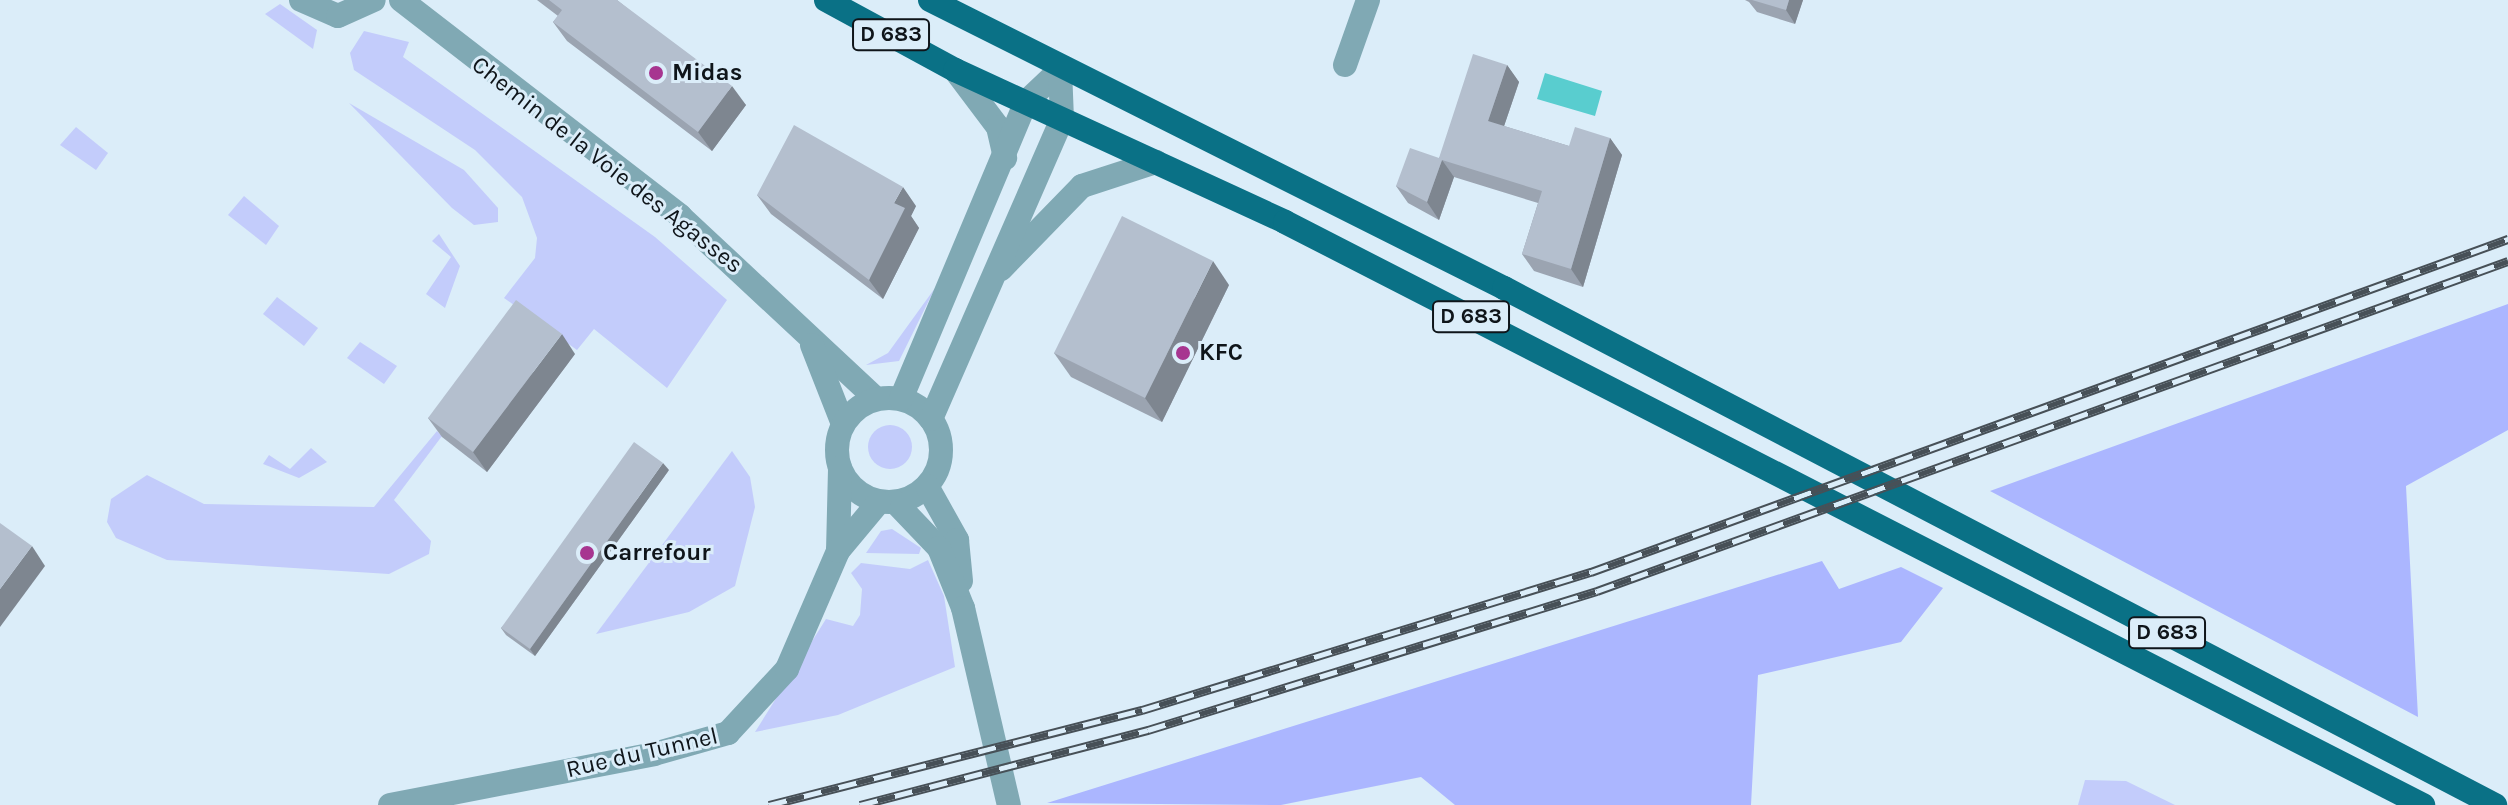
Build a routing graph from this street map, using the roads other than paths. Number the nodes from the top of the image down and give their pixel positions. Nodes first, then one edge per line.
1 (301, 0) edge
2 (374, 0) edge
3 (401, 0) edge
4 (826, 0) edge
5 (930, 0) edge
6 (1368, 0) edge
7 (1345, 65) dead end
8 (955, 70) junction
9 (1060, 70) junction
10 (1026, 102) junction
11 (1062, 119) junction
12 (1005, 158) junction
13 (1156, 162) junction
14 (988, 282) junction
15 (808, 335) junction
16 (876, 399) junction
17 (901, 399) junction
18 (931, 419) junction
19 (843, 424) junction
20 (840, 468) junction
21 (927, 486) junction
22 (887, 502) junction
23 (838, 551) junction
24 (963, 608) junction
25 (390, 805) edge
26 (1009, 805) edge
27 (2423, 805) edge
28 (2495, 805) edge

1 - 2 street
3 - 15 street, Chemin de la Voie des Agasses
4 - 8 main road, D 683
5 - 9 main road, D 683
6 - 7 street
8 - 10 main road, D 683
8 - 12 street
9 - 10 street
9 - 11 street
9 - 28 main road, D 683
10 - 11 main road, D 683
10 - 12 street
11 - 13 main road, D 683
11 - 14 street
12 - 17 street
13 - 14 street
13 - 27 main road, D 683
14 - 18 street
15 - 16 street, Chemin de la Voie des Agasses
15 - 19 street, Chemin de la Voie des Agasses
16 - 17 street
16 - 19 street
17 - 18 street
18 - 21 street
19 - 20 street
20 - 22 street
20 - 23 street, Rue du Tunnel
21 - 22 street
21 - 24 street
22 - 23 street, Rue du Tunnel
22 - 24 street
23 - 25 street, Rue du Tunnel
24 - 26 street

